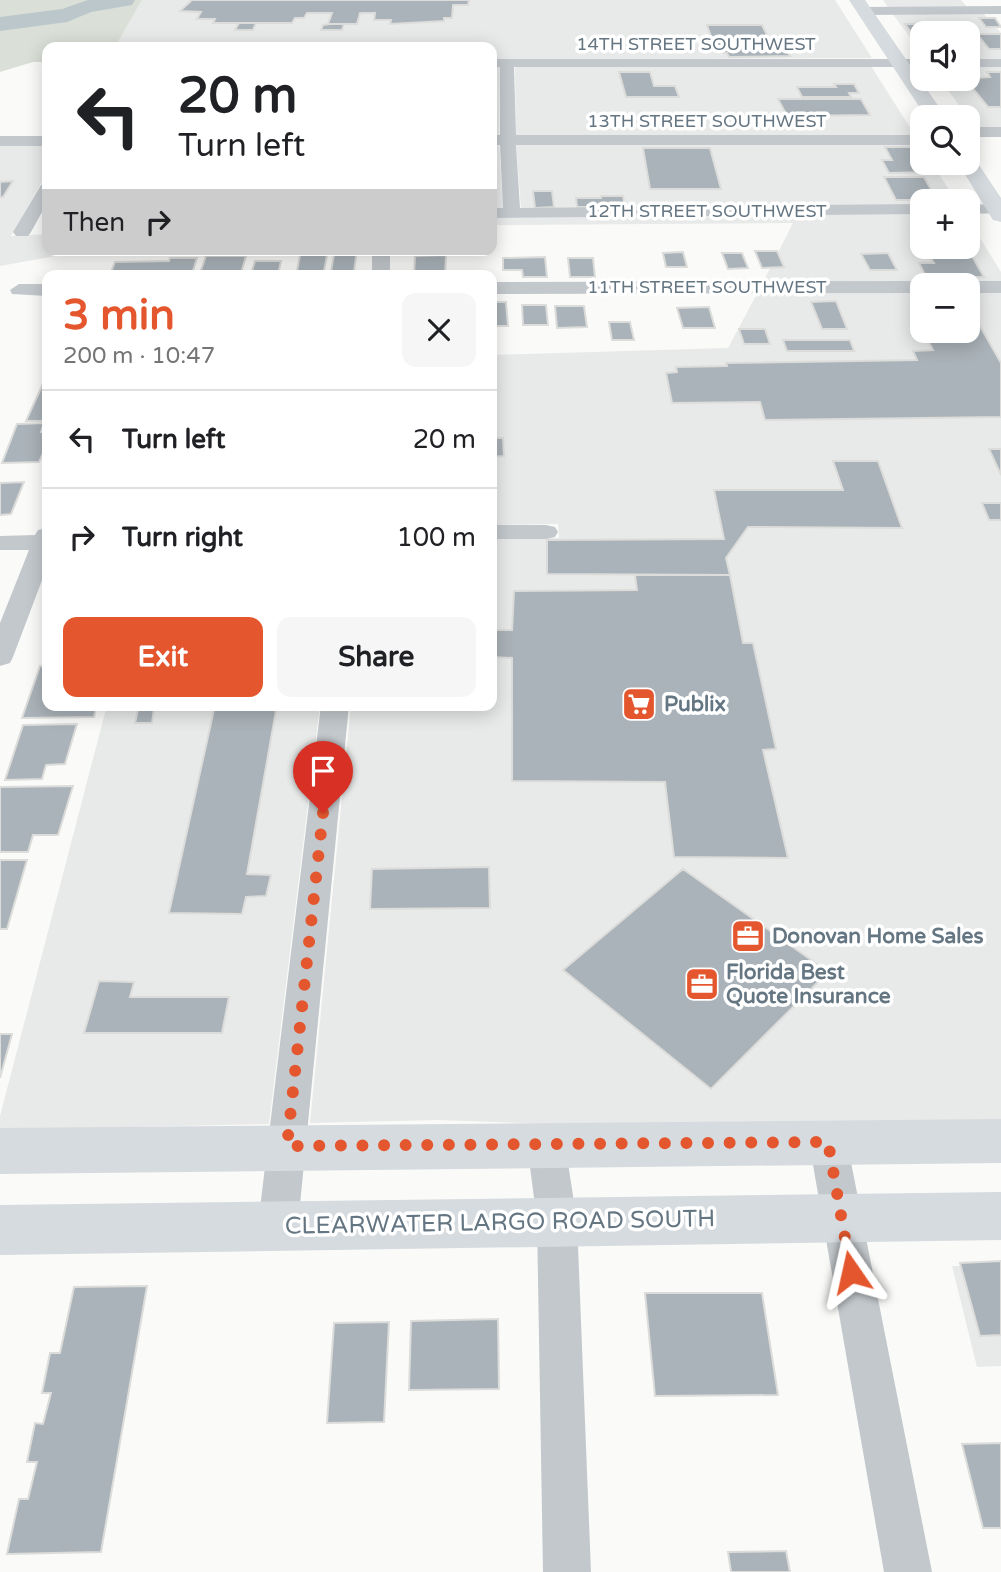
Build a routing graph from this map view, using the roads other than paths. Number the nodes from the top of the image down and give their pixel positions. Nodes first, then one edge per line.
1 (972, 5) edge
2 (861, 6) edge
3 (1001, 10) edge
4 (500, 63) edge
5 (899, 63) junction
6 (910, 63) edge
7 (980, 63) edge
8 (1001, 63) edge
9 (928, 105) edge
10 (980, 132) edge
11 (1001, 132) edge
12 (500, 140) edge
13 (910, 140) edge
14 (0, 141) edge
15 (42, 141) edge
16 (976, 175) edge
17 (42, 198) edge
18 (910, 209) edge
19 (980, 210) edge
20 (999, 212) edge
21 (497, 213) edge
22 (512, 213) junction
23 (42, 230) edge
24 (910, 287) edge
25 (980, 287) edge
26 (1001, 287) edge
27 (497, 288) edge
28 (19, 290) dead end
29 (42, 290) edge
30 (497, 532) edge
31 (546, 532) dead end
32 (42, 539) edge
33 (0, 542) edge
34 (42, 549) edge
35 (0, 657) edge
36 (334, 711) edge
37 (1001, 1141) edge
38 (828, 1142) junction
39 (546, 1144) junction
40 (287, 1146) junction
41 (0, 1151) edge
42 (1001, 1216) edge
43 (841, 1217) junction
44 (557, 1221) junction
45 (278, 1225) junction
46 (0, 1230) edge
47 (567, 1572) edge
48 (908, 1572) edge

1 - 2 street
1 - 3 street
2 - 5 main road
4 - 5 street, 14TH STREET SOUTHWEST
4 - 12 street
5 - 6 street, 14TH STREET SOUTHWEST
5 - 9 main road
7 - 8 street
10 - 11 street
12 - 13 street, 13TH STREET SOUTHWEST
12 - 22 street
14 - 15 street
16 - 20 main road
17 - 23 street
18 - 22 street, 12TH STREET SOUTHWEST
19 - 20 street
21 - 22 street, 12TH STREET SOUTHWEST
24 - 27 street, 11TH STREET SOUTHWEST
25 - 26 street
28 - 29 street
30 - 31 street
32 - 33 street
34 - 35 street
36 - 40 street
37 - 38 main road
38 - 39 main road
38 - 43 street
39 - 40 main road
39 - 44 street
40 - 41 main road
40 - 45 street
42 - 43 main road, CLEARWATER LARGO ROAD SOUTH
43 - 44 main road, CLEARWATER LARGO ROAD SOUTH
43 - 48 street
44 - 45 main road, CLEARWATER LARGO ROAD SOUTH
44 - 47 street
45 - 46 main road, CLEARWATER LARGO ROAD SOUTH

